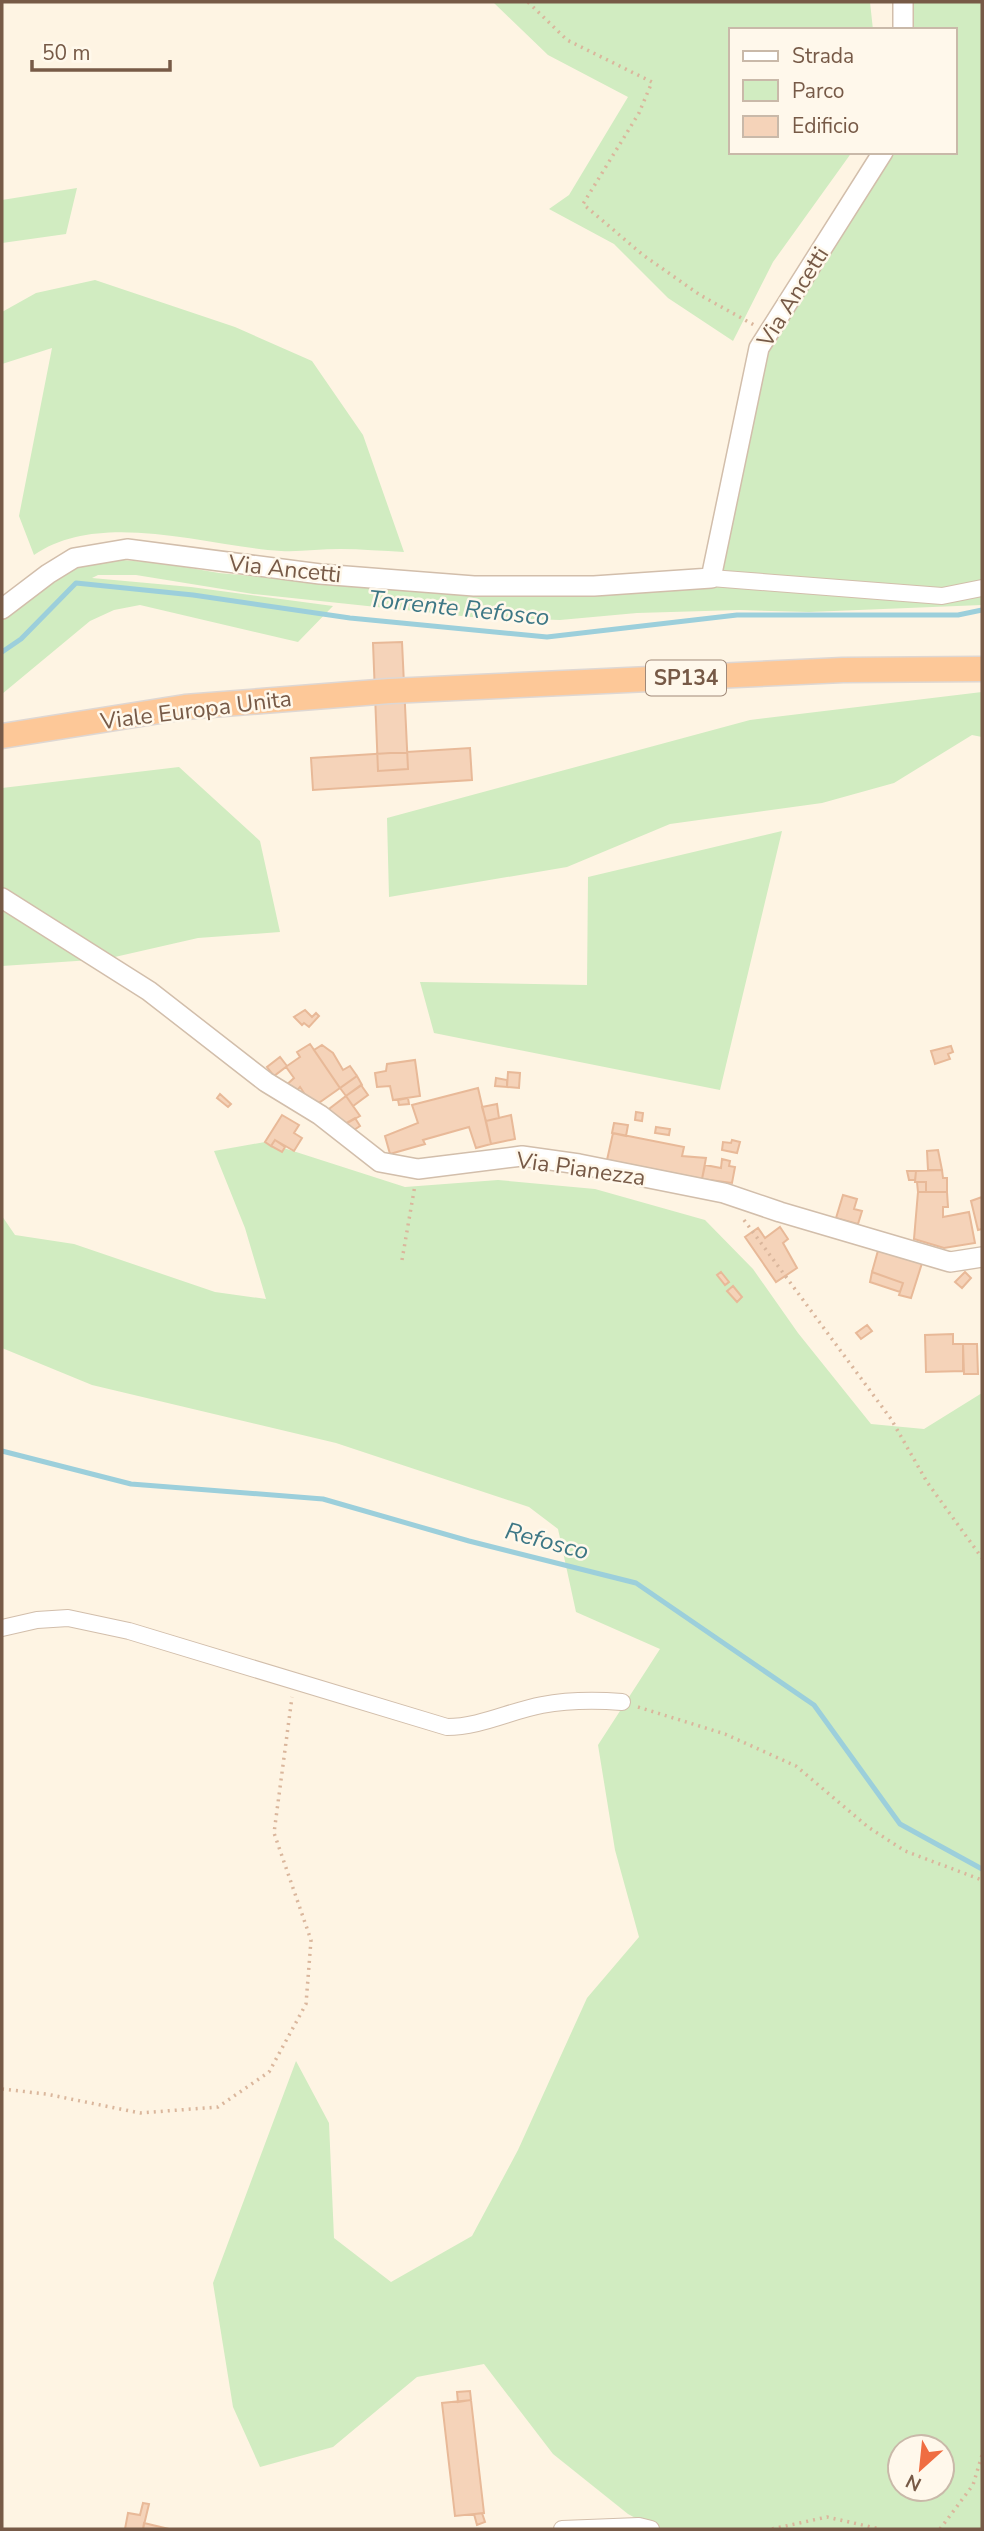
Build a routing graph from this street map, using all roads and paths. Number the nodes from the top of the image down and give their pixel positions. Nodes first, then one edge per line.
1 (528, 2) edge
2 (903, 2) edge
3 (902, 28) edge
4 (882, 154) edge
5 (769, 332) junction
6 (711, 578) junction
7 (982, 589) edge
8 (2, 608) edge
9 (982, 670) edge
10 (2, 736) edge
11 (2, 898) edge
12 (418, 1169) junction
13 (724, 1193) junction
14 (982, 1257) edge
15 (402, 1261) dead end
16 (982, 1558) edge
17 (2, 1628) edge
18 (292, 1681) junction
19 (622, 1702) joint
20 (982, 1880) edge
21 (2, 2089) edge
22 (982, 2455) edge
23 (562, 2529) edge
24 (651, 2529) edge
25 (772, 2529) edge
26 (880, 2529) edge
27 (940, 2529) edge

1 - 5 path
2 - 3 street
4 - 5 street, Via Ancetti
5 - 6 street, Via Ancetti
6 - 7 street, Via Ancetti
6 - 8 street, Via Ancetti
9 - 10 highway, Viale Europa Unita / SP134
11 - 12 street, Via Pianezza
12 - 13 street, Via Pianezza
12 - 15 path
13 - 14 street, Via Pianezza
13 - 16 path
17 - 18 street
18 - 19 street
18 - 21 path
19 - 20 path
22 - 27 path
23 - 24 street
25 - 26 path

